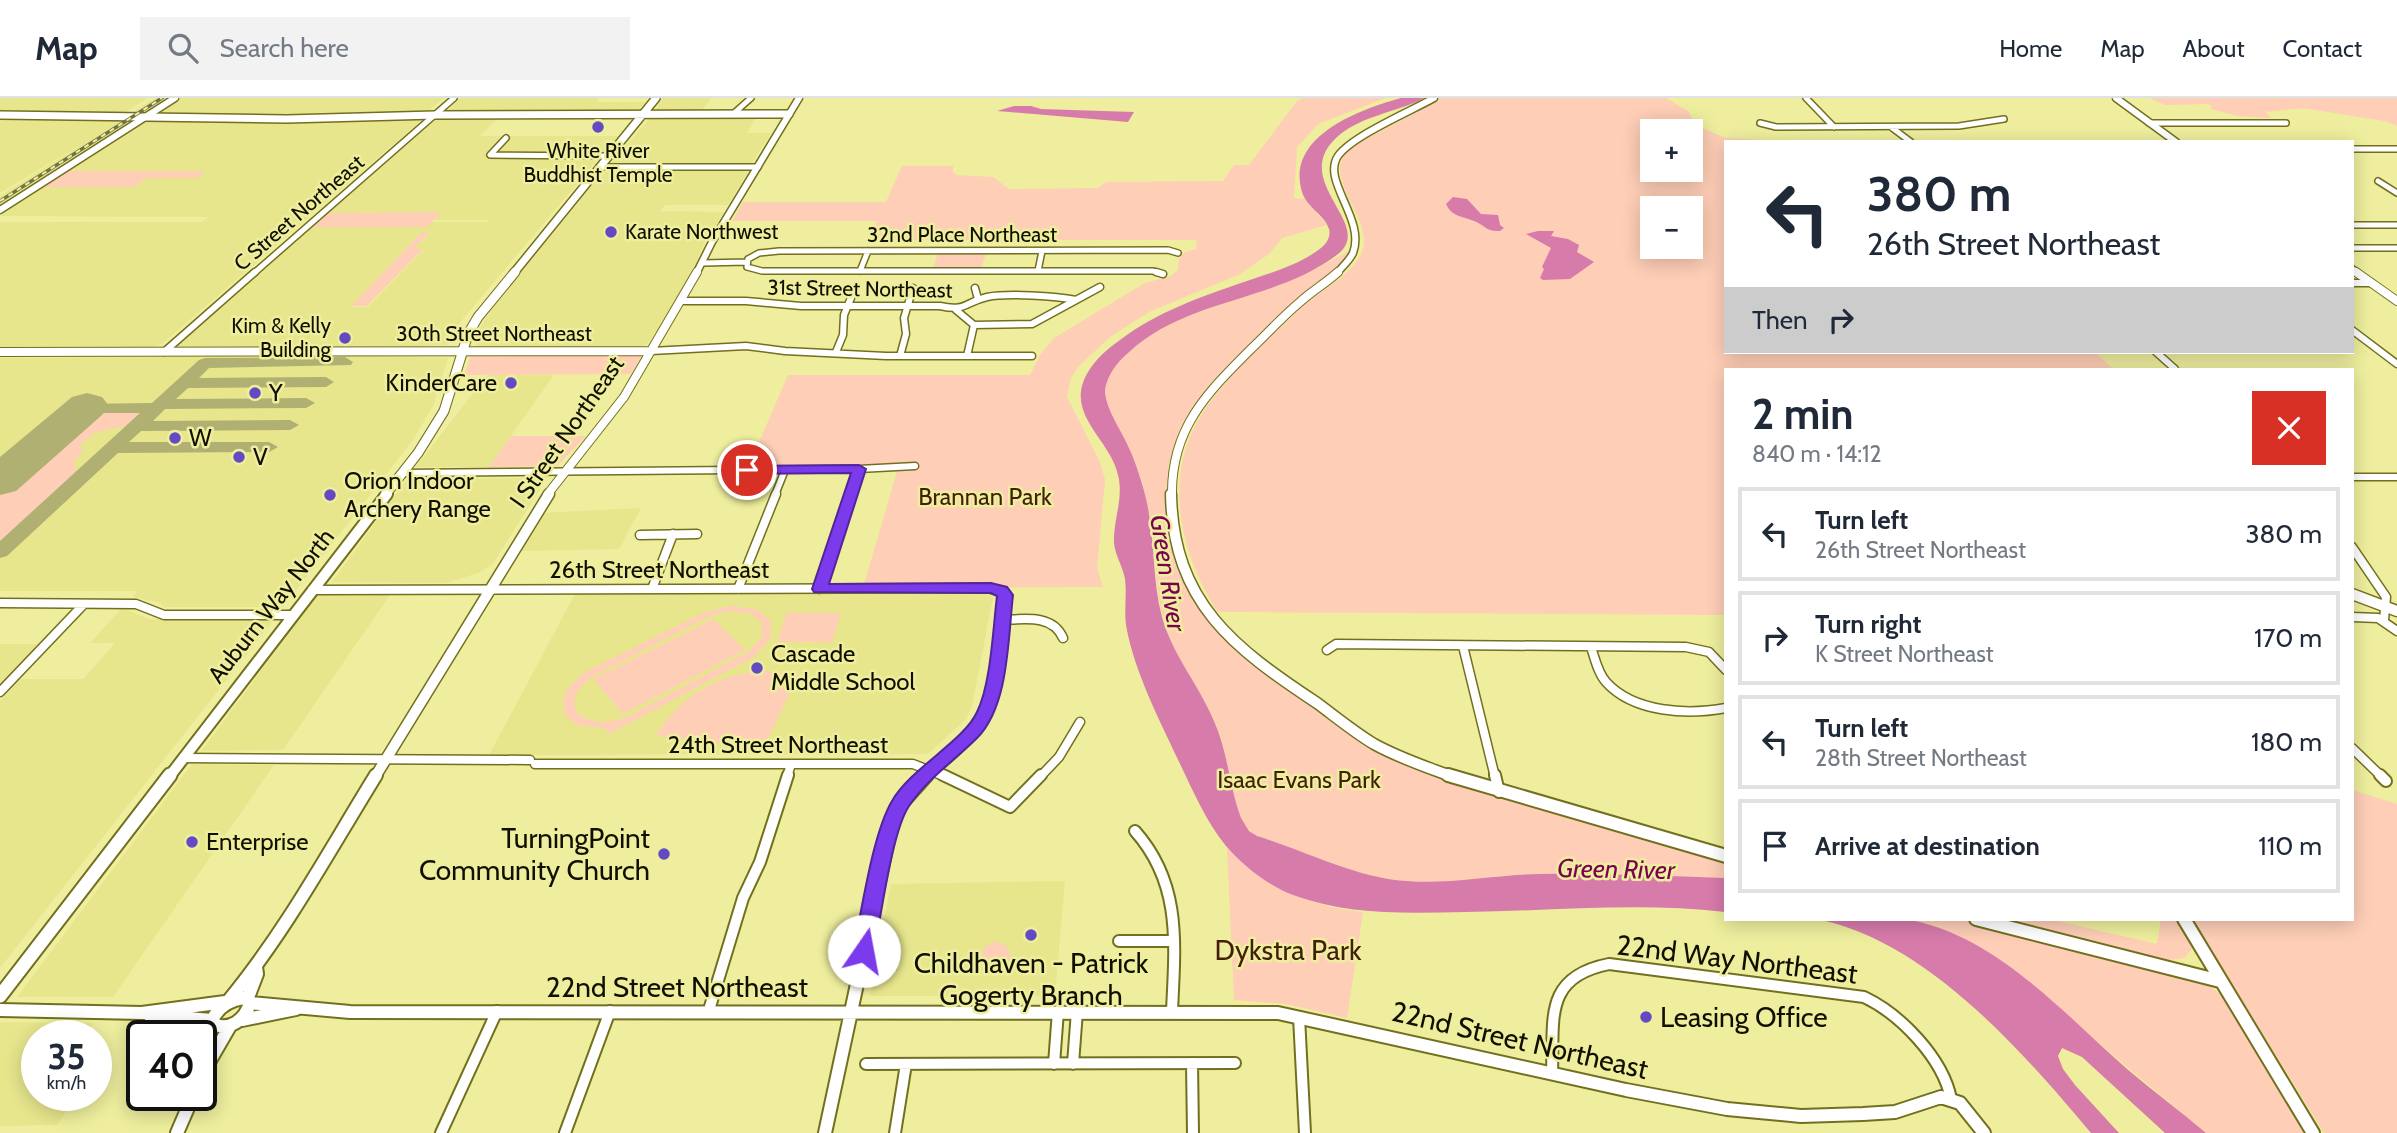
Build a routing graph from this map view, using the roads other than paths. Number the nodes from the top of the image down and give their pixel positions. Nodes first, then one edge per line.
1 (175, 98) edge
2 (454, 98) edge
3 (656, 98) edge
4 (751, 98) edge
5 (799, 98) edge
6 (1434, 98) edge
7 (1806, 98) edge
8 (2116, 98) edge
9 (643, 114) junction
10 (733, 114) junction
11 (789, 114) junction
12 (0, 115) edge
13 (435, 115) junction
14 (145, 118) junction
15 (2004, 119) dead end
16 (1760, 123) dead end
17 (2150, 123) junction
18 (2286, 123) dead end
19 (1834, 127) junction
20 (1891, 127) junction
21 (506, 138) dead end
22 (1909, 140) edge
23 (2173, 140) edge
24 (2354, 149) edge
25 (2397, 149) edge
26 (609, 156) junction
27 (599, 167) junction
28 (758, 167) junction
29 (2378, 181) dead end
30 (2397, 193) edge
31 (0, 210) edge
32 (2354, 225) edge
33 (2397, 225) edge
34 (2354, 248) edge
35 (2397, 248) edge
36 (868, 251) junction
37 (1042, 251) junction
38 (1178, 253) dead end
39 (704, 261) junction
40 (747, 261) junction
41 (2354, 270) edge
42 (860, 271) junction
43 (1038, 271) junction
44 (1163, 274) dead end
45 (2354, 283) edge
46 (2372, 283) junction
47 (1100, 287) dead end
48 (855, 288) dead end
49 (913, 288) dead end
50 (975, 288) dead end
51 (978, 299) junction
52 (1076, 300) junction
53 (682, 301) junction
54 (2397, 301) edge
55 (848, 306) junction
56 (907, 306) junction
57 (956, 310) junction
58 (974, 326) junction
59 (2354, 332) edge
60 (463, 351) junction
61 (651, 351) junction
62 (0, 352) edge
63 (164, 352) junction
64 (836, 352) junction
65 (2158, 354) edge
66 (900, 356) junction
67 (967, 356) junction
68 (1032, 356) dead end
69 (2397, 364) edge
70 (2174, 368) edge
71 (915, 466) dead end
72 (859, 469) junction
73 (785, 470) junction
74 (564, 471) junction
75 (403, 472) junction
76 (2354, 477) edge
77 (2397, 477) edge
78 (673, 534) junction
79 (697, 534) dead end
80 (640, 535) dead end
81 (2354, 550) edge
82 (652, 589) junction
83 (738, 589) junction
84 (820, 589) junction
85 (312, 590) junction
86 (489, 590) junction
87 (1004, 593) joint
88 (2354, 595) edge
89 (0, 603) edge
90 (84, 604) junction
91 (2386, 607) junction
92 (2397, 611) edge
93 (293, 615) junction
94 (2354, 617) edge
95 (1003, 620) junction
96 (2384, 620) junction
97 (2397, 632) edge
98 (1063, 638) dead end
99 (1463, 646) junction
100 (1591, 647) junction
101 (1328, 650) dead end
102 (1724, 668) edge
103 (0, 692) edge
104 (1724, 708) edge
105 (1080, 722) dead end
106 (2354, 750) edge
107 (183, 758) junction
108 (383, 760) junction
109 (791, 764) junction
110 (930, 769) junction
111 (2386, 780) dead end
112 (1499, 792) junction
113 (1135, 831) dead end
114 (1724, 855) edge
115 (1984, 921) edge
116 (2185, 921) edge
117 (1119, 941) dead end
118 (1173, 941) junction
119 (256, 967) junction
120 (2220, 981) junction
121 (0, 996) edge
122 (227, 1001) junction
123 (248, 1001) junction
124 (296, 1009) junction
125 (0, 1010) edge
126 (709, 1010) junction
127 (497, 1011) junction
128 (610, 1011) junction
129 (851, 1011) junction
130 (1058, 1011) junction
131 (1077, 1011) junction
132 (1172, 1011) junction
133 (146, 1014) junction
134 (1299, 1017) junction
135 (188, 1020) edge
136 (213, 1020) edge
137 (235, 1023) junction
138 (217, 1026) edge
139 (217, 1045) edge
140 (1192, 1063) junction
141 (1235, 1063) dead end
142 (866, 1064) dead end
143 (906, 1064) junction
144 (1054, 1064) junction
145 (1073, 1064) junction
146 (1552, 1074) junction
147 (1951, 1099) junction
148 (187, 1111) edge
149 (177, 1133) edge
150 (442, 1133) edge
151 (565, 1133) edge
152 (825, 1133) edge
153 (895, 1133) edge
154 (1193, 1133) edge
155 (1305, 1133) edge
156 (1984, 1133) edge
157 (2313, 1133) edge

1 - 14 street
2 - 13 street, C Street Northeast
3 - 9 main road, Auburn Way North
4 - 10 street
5 - 11 street, I Street Northeast
6 - 112 street
7 - 19 street
8 - 17 street
9 - 10 main road
9 - 13 main road
9 - 26 main road, Auburn Way North
10 - 11 main road
11 - 28 street, I Street Northeast
12 - 14 main road
13 - 14 main road
13 - 63 street, C Street Northeast
14 - 31 street
15 - 20 street
16 - 19 street
17 - 18 street
17 - 23 street
19 - 20 street
20 - 22 street
21 - 26 street
24 - 25 street
26 - 27 main road, Auburn Way North
27 - 28 street
27 - 60 main road, Auburn Way North
28 - 39 street, I Street Northeast
29 - 30 street
32 - 33 street
34 - 35 street
36 - 37 street, 32nd Place Northeast
36 - 40 street, 32nd Place Northeast
36 - 42 street
37 - 38 street, 32nd Place Northeast
37 - 43 street
39 - 40 street
39 - 53 street, I Street Northeast
40 - 42 street
41 - 46 street
42 - 43 street
43 - 44 street
45 - 46 street
46 - 54 street
47 - 52 street
48 - 55 street
49 - 56 street
50 - 51 street
51 - 52 street, 31st Street Northeast
51 - 57 street, 31st Street Northeast
52 - 58 street
53 - 55 street, 31st Street Northeast
53 - 61 street, I Street Northeast
55 - 56 street, 31st Street Northeast
55 - 64 street
56 - 57 street, 31st Street Northeast
56 - 66 street
57 - 58 street
58 - 67 street
59 - 69 street
60 - 61 street, 30th Street Northeast
60 - 63 street, 30th Street Northeast
60 - 75 main road, Auburn Way North
61 - 64 street, 30th Street Northeast
61 - 74 street, I Street Northeast
62 - 63 street, 30th Street Northeast
64 - 66 street, 30th Street Northeast
65 - 70 street
66 - 67 street, 30th Street Northeast
67 - 68 street, 30th Street Northeast
71 - 72 street
72 - 73 street
72 - 84 street
73 - 74 street
73 - 83 street
74 - 75 street
74 - 86 street, I Street Northeast
75 - 85 main road, Auburn Way North
76 - 77 street
78 - 79 street
78 - 80 street
78 - 82 street
81 - 91 street
82 - 83 street, 26th Street Northeast
82 - 86 street, 26th Street Northeast
83 - 84 street, 26th Street Northeast
84 - 87 street, 26th Street Northeast
85 - 86 street, 26th Street Northeast
85 - 93 main road, Auburn Way North
86 - 108 street, I Street Northeast
87 - 95 street
88 - 91 street
89 - 90 street
90 - 93 street
90 - 103 street
91 - 92 street
91 - 96 street
93 - 107 main road, Auburn Way North
94 - 96 street
95 - 98 street
95 - 110 street
96 - 97 street
99 - 100 street
99 - 101 street
99 - 112 street
100 - 102 street
100 - 104 street
105 - 110 street, 24th Street Northeast
106 - 111 street
107 - 108 street, 24th Street Northeast
107 - 121 main road, Auburn Way North
108 - 109 street, 24th Street Northeast
108 - 119 street, I Street Northeast
109 - 110 street, 24th Street Northeast
109 - 126 street
110 - 129 street
112 - 114 street
113 - 118 street
115 - 120 street
116 - 120 street
117 - 118 street
118 - 132 street
119 - 122 street, I Street Northeast
119 - 123 street, I Street Northeast
120 - 157 street
122 - 123 street
122 - 133 street
122 - 136 street, I Street Northeast
123 - 124 street, 22nd Street Northeast
123 - 137 street, I Street Northeast
124 - 127 street, 22nd Street Northeast
124 - 137 street, 22nd Street Northeast
125 - 133 street
126 - 128 street, 22nd Street Northeast
126 - 129 street, 22nd Street Northeast
127 - 128 street, 22nd Street Northeast
127 - 150 street
128 - 151 street
129 - 130 street, 22nd Street Northeast
129 - 152 street
130 - 131 street, 22nd Street Northeast
130 - 144 street
131 - 132 street, 22nd Street Northeast
131 - 145 street
132 - 134 street, 22nd Street Northeast
133 - 135 street
134 - 146 street, 22nd Street Northeast
134 - 155 street
137 - 138 street
137 - 139 street, I Street Northeast
140 - 141 street
140 - 145 street
140 - 154 street
142 - 143 street
143 - 144 street
143 - 153 street
144 - 145 street
146 - 147 street, 22nd Street Northeast
146 - 147 street, 22nd Way Northeast
147 - 156 street
148 - 149 street

